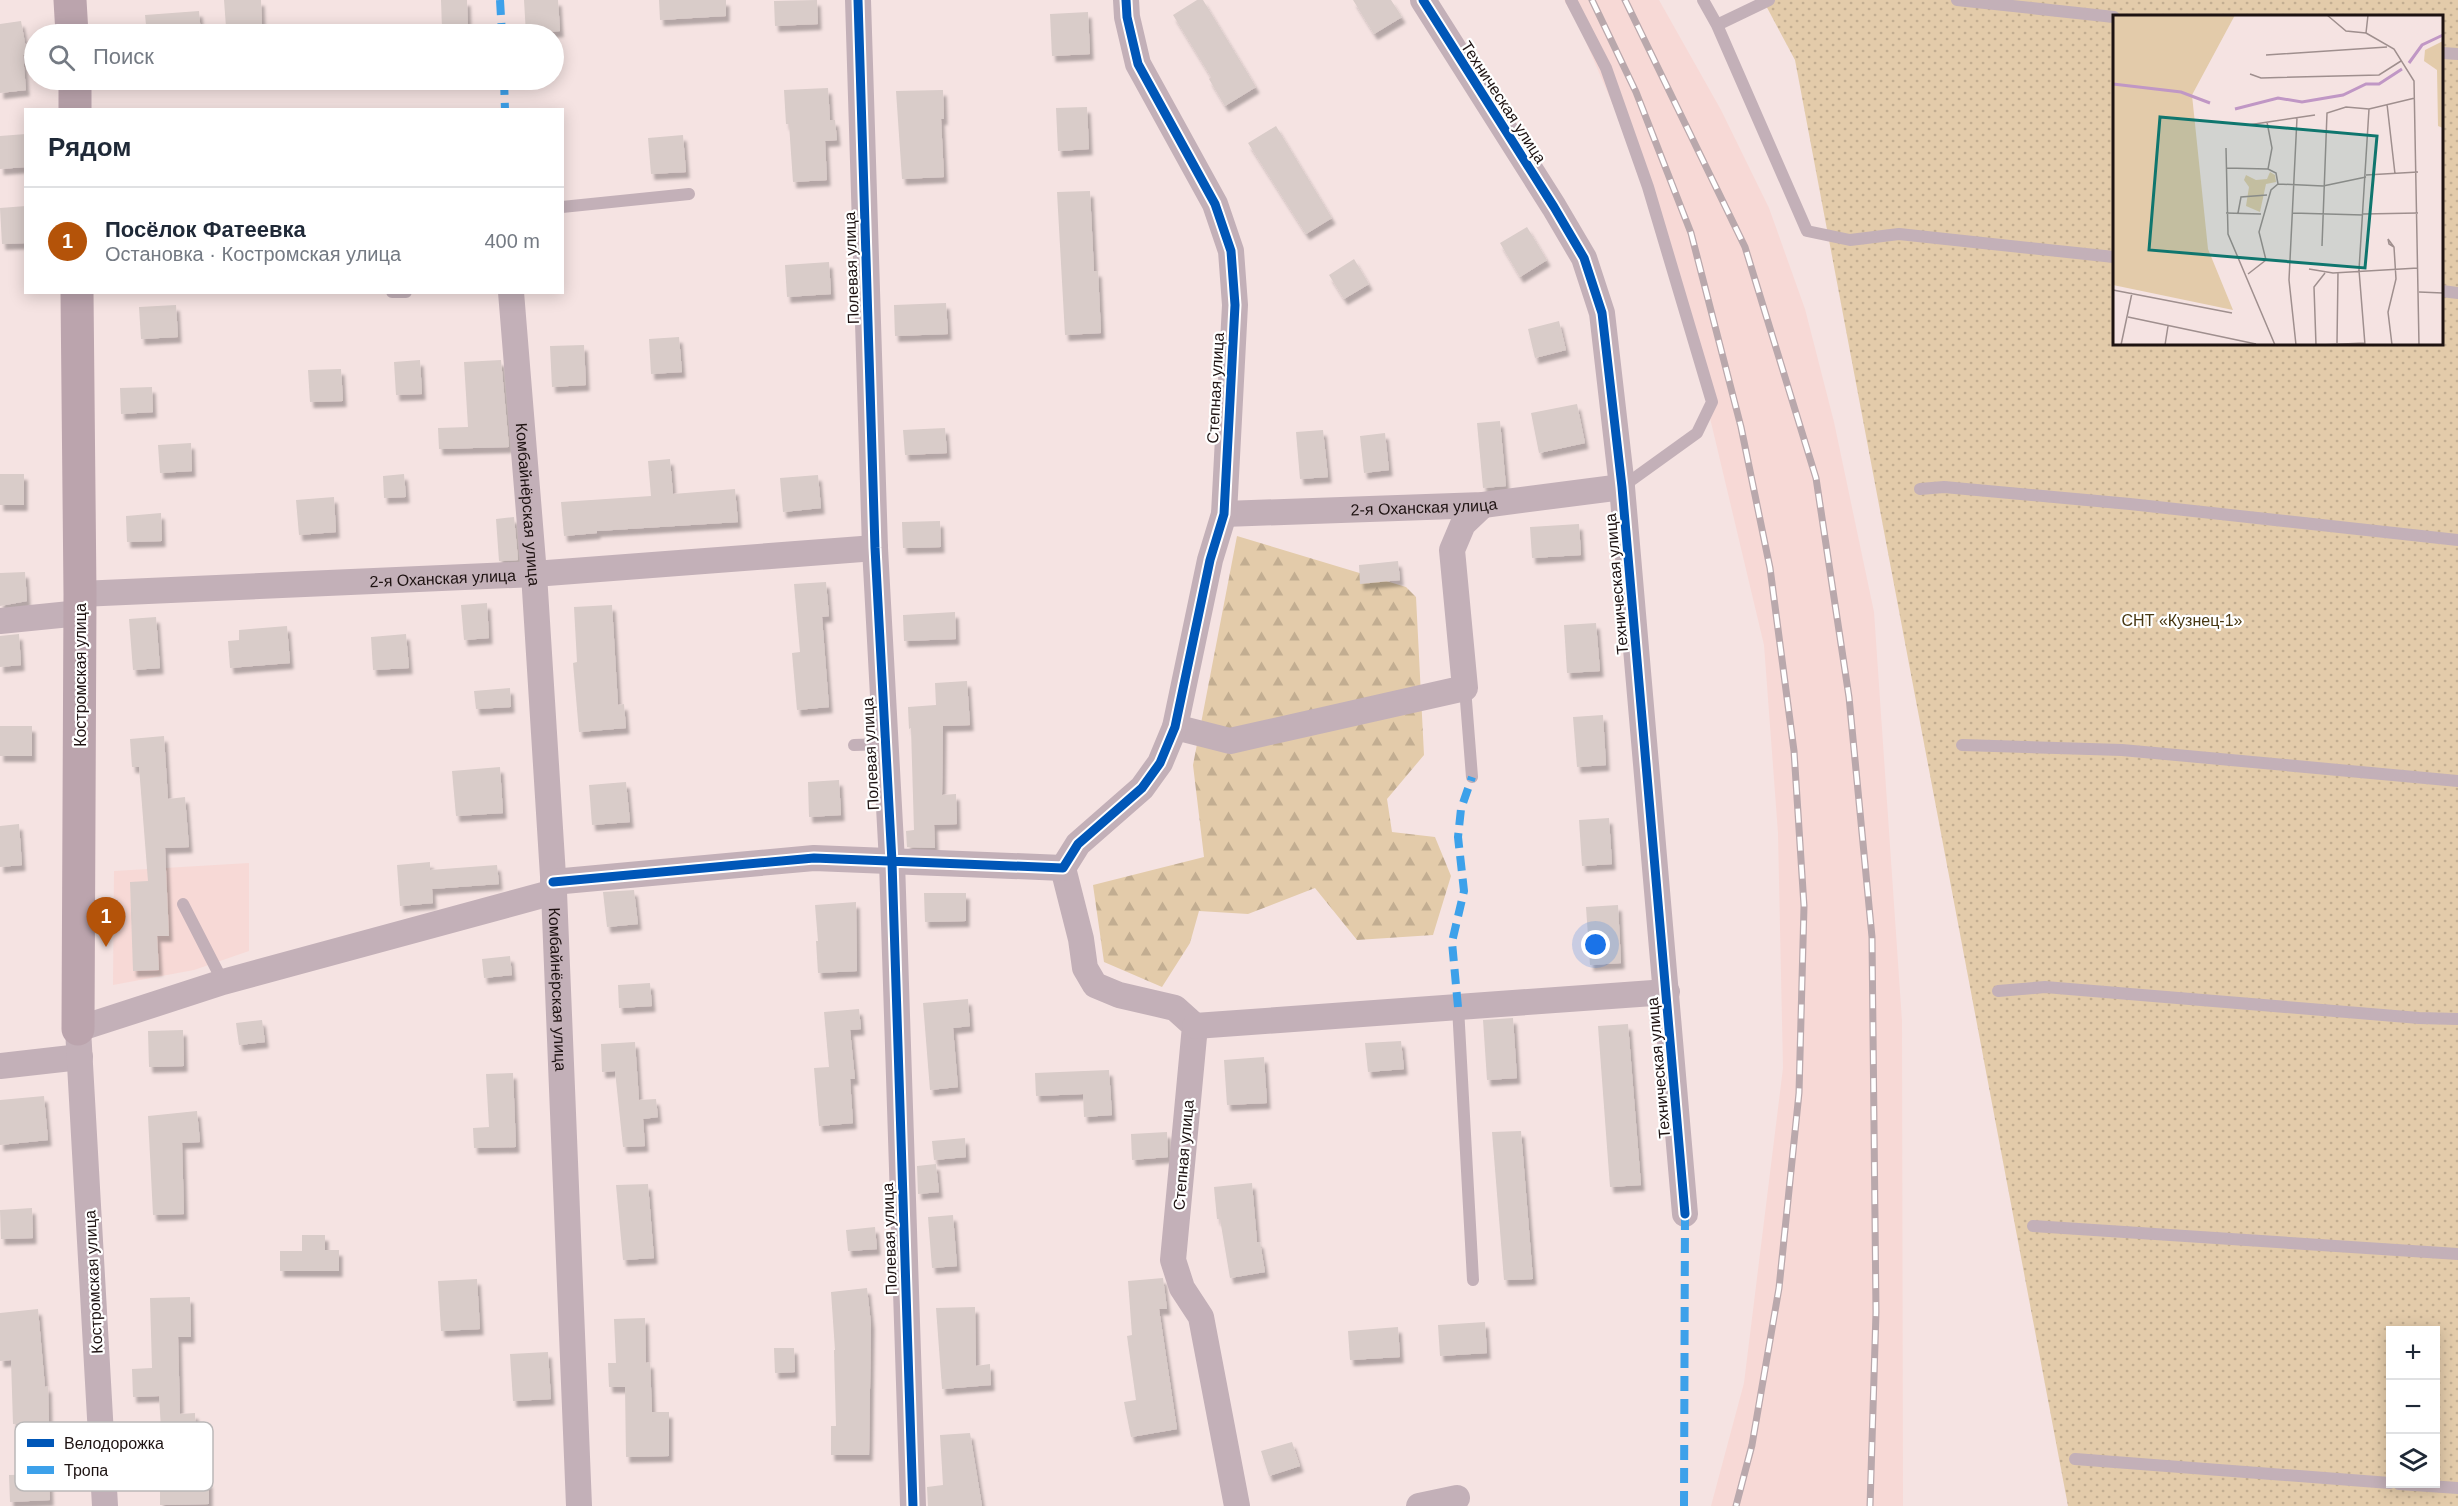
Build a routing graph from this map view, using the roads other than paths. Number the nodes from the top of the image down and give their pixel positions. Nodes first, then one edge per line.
1 (70, 0) edge
2 (858, 0) edge
3 (1126, 0) edge
4 (1423, 0) edge
5 (1570, 0) edge
6 (1703, 0) edge
7 (1769, 0) edge
8 (1957, 0) edge
9 (2113, 17) edge
10 (71, 24) edge
11 (1717, 25) junction
12 (2443, 53) edge
13 (2458, 54) edge
14 (75, 90) edge
15 (75, 108) edge
16 (689, 194) dead end
17 (564, 207) edge
18 (2113, 257) edge
19 (2443, 291) edge
20 (2458, 293) edge
21 (77, 294) edge
22 (511, 294) edge
23 (1622, 487) junction
24 (1920, 489) dead end
25 (1483, 505) junction
26 (1224, 514) junction
27 (2458, 540) edge
28 (875, 548) junction
29 (534, 574) junction
30 (80, 604) junction
31 (0, 621) edge
32 (1465, 688) junction
33 (1174, 727) junction
34 (884, 744) junction
35 (854, 745) dead end
36 (1962, 745) dead end
37 (1472, 777) dead end
38 (2458, 781) edge
39 (892, 862) junction
40 (1063, 868) junction
41 (553, 887) junction
42 (183, 904) dead end
43 (223, 982) junction
44 (1998, 991) dead end
45 (1667, 992) junction
46 (1458, 1007) junction
47 (2458, 1019) edge
48 (1195, 1026) junction
49 (79, 1043) junction
50 (0, 1066) edge
51 (1685, 1215) dead end
52 (2033, 1226) dead end
53 (2458, 1254) edge
54 (1473, 1280) dead end
55 (100, 1422) edge
56 (2075, 1458) dead end
57 (2386, 1483) edge
58 (2440, 1487) edge
59 (2458, 1488) edge
60 (104, 1491) edge
61 (1457, 1498) dead end
62 (105, 1506) edge
63 (579, 1506) edge
64 (913, 1506) edge
65 (1237, 1506) edge
66 (1419, 1506) edge

1 - 10 street
2 - 28 street, Полевая улица
3 - 26 street, Степная улица
4 - 23 street, Техническая улица
5 - 23 lane
6 - 11 lane
7 - 11 lane
8 - 9 lane
11 - 18 lane
12 - 13 lane
14 - 15 street
16 - 17 lane
19 - 20 lane
21 - 30 street, Костромская улица
22 - 29 street, Комбайнёрская улица
23 - 25 street, 2-я Оханская улица
23 - 45 street, Техническая улица
24 - 27 lane
25 - 26 street, 2-я Оханская улица
25 - 32 street
26 - 33 street, Степная улица
28 - 29 street, 2-я Оханская улица
28 - 34 street, Полевая улица
29 - 30 street, 2-я Оханская улица
29 - 41 street, Комбайнёрская улица
30 - 31 street, 2-я Оханская улица
30 - 49 street, Костромская улица
32 - 33 street
32 - 37 lane
33 - 40 street, Степная улица
34 - 35 lane
34 - 39 street, Полевая улица
36 - 38 lane
39 - 40 street
39 - 41 street
39 - 64 street, Полевая улица
40 - 48 street
41 - 43 street
41 - 63 street, Комбайнёрская улица
42 - 43 lane
43 - 49 street
44 - 47 lane
45 - 46 street
45 - 51 street, Техническая улица
46 - 48 street
46 - 54 lane
48 - 65 street, Степная улица
49 - 50 street
49 - 55 street, Костромская улица
52 - 53 lane
56 - 57 lane
58 - 59 lane
60 - 62 street, Костромская улица
61 - 66 street

